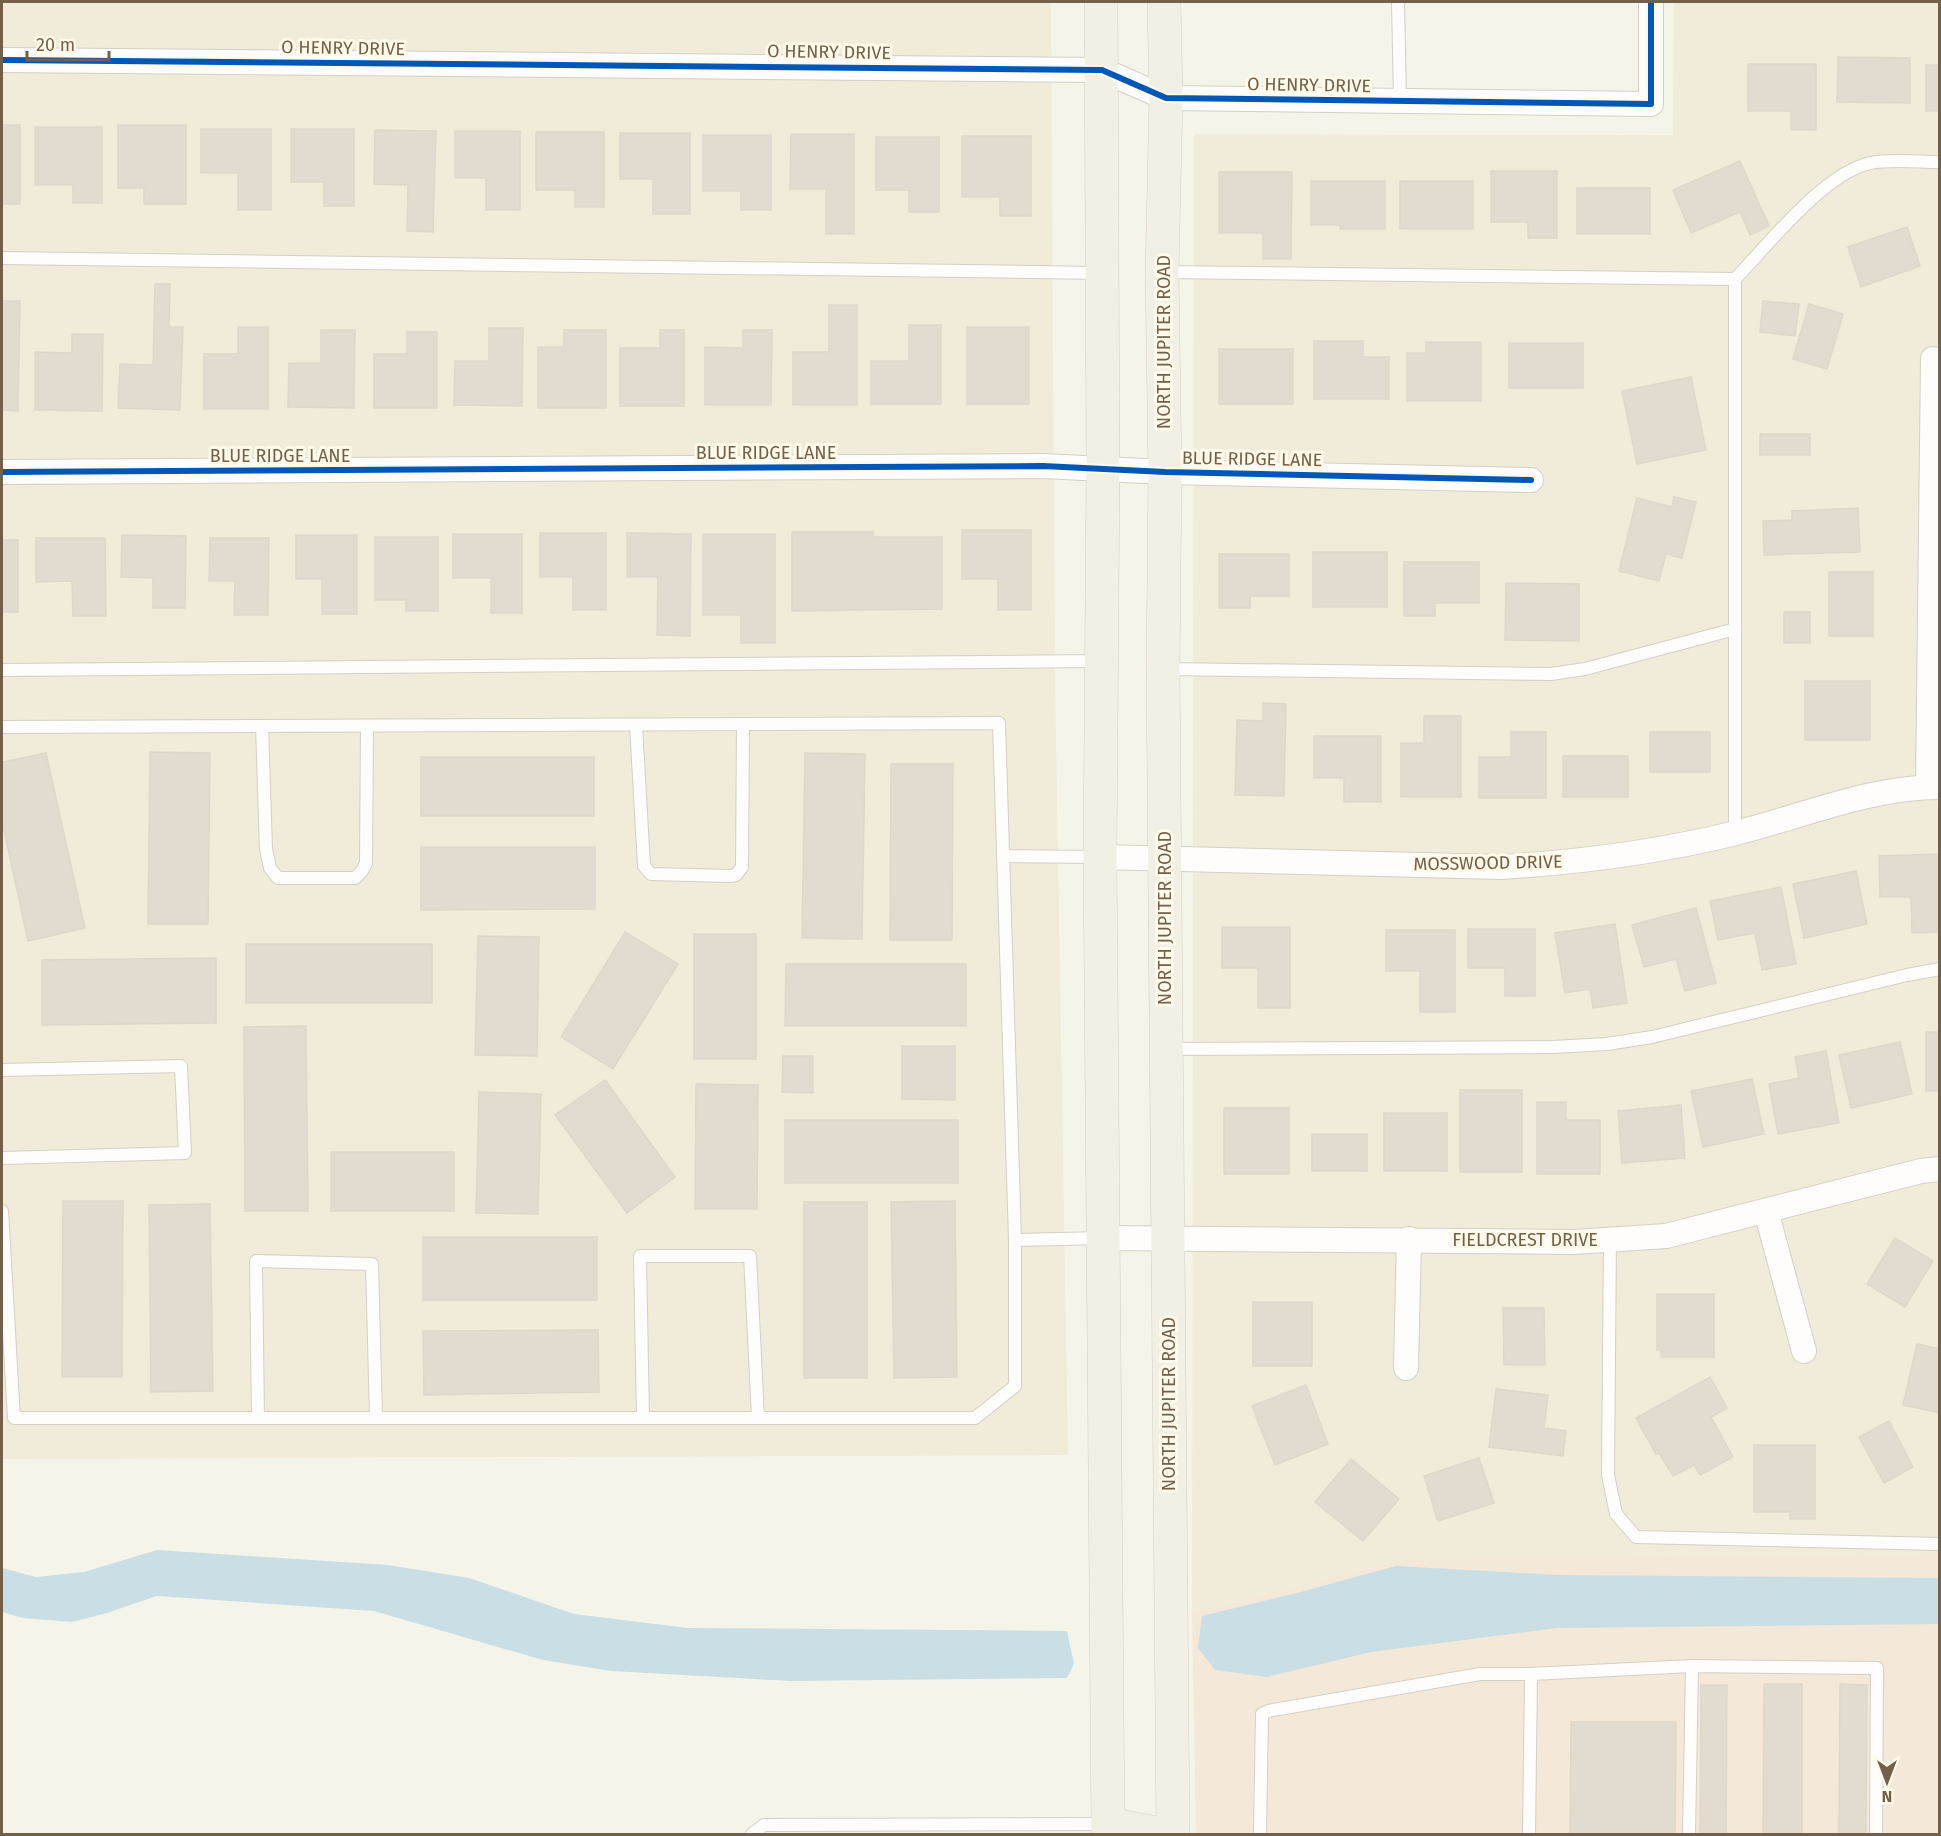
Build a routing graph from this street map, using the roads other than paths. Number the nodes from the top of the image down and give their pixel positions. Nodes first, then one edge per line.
1 (1101, 2) edge
2 (1164, 2) edge
3 (1398, 2) edge
4 (1651, 2) edge
5 (2, 60) edge
6 (1102, 70) junction
7 (1166, 98) junction
8 (1400, 101) junction
9 (1940, 162) edge
10 (2, 258) edge
11 (1162, 272) junction
12 (1102, 273) junction
13 (1735, 279) junction
14 (1933, 359) dead end
15 (1103, 469) junction
16 (2, 472) edge
17 (1165, 472) junction
18 (1530, 480) dead end
19 (1735, 629) junction
20 (1102, 661) junction
21 (1163, 669) junction
22 (2, 670) edge
23 (743, 724) junction
24 (636, 725) junction
25 (262, 726) junction
26 (368, 726) junction
27 (2, 727) edge
28 (1934, 787) edge
29 (1735, 833) junction
30 (1003, 856) junction
31 (1101, 857) junction
32 (1165, 858) junction
33 (1940, 969) edge
34 (1166, 1049) junction
35 (2, 1070) edge
36 (2, 1158) edge
37 (1940, 1169) edge
38 (2, 1211) edge
39 (1766, 1211) junction
40 (1170, 1237) junction
41 (1103, 1238) junction
42 (1408, 1239) junction
43 (1610, 1239) junction
44 (1015, 1240) junction
45 (1804, 1351) dead end
46 (1406, 1368) dead end
47 (258, 1418) junction
48 (376, 1418) junction
49 (643, 1418) junction
50 (758, 1418) junction
51 (1940, 1544) edge
52 (1692, 1666) junction
53 (1530, 1674) junction
54 (965, 1829) edge
55 (1108, 1829) edge
56 (752, 1834) edge
57 (1162, 1834) edge
58 (1173, 1834) edge
59 (1260, 1834) edge
60 (1529, 1834) edge
61 (1689, 1834) edge
62 (1876, 1834) edge

1 - 6 main road
2 - 7 main road, NORTH JUPITER ROAD
3 - 8 lane
4 - 8 street, O HENRY DRIVE
5 - 6 street, O HENRY DRIVE
6 - 7 street, O HENRY DRIVE
6 - 12 main road
7 - 8 street, O HENRY DRIVE
7 - 11 main road, NORTH JUPITER ROAD
9 - 13 lane
10 - 12 lane
11 - 13 lane
11 - 17 main road, NORTH JUPITER ROAD
12 - 15 main road
13 - 19 lane
14 - 28 street
15 - 16 street, BLUE RIDGE LANE
15 - 17 street, BLUE RIDGE LANE
15 - 20 main road
17 - 18 street, BLUE RIDGE LANE
17 - 21 main road, NORTH JUPITER ROAD
19 - 21 lane
19 - 29 lane
20 - 22 lane
20 - 31 main road
21 - 32 main road, NORTH JUPITER ROAD
23 - 24 lane
23 - 24 lane
23 - 30 lane
24 - 26 lane
25 - 26 lane
25 - 26 lane
25 - 27 lane
28 - 29 street, MOSSWOOD DRIVE
29 - 32 street, MOSSWOOD DRIVE
30 - 31 lane
30 - 44 lane
31 - 32 street, MOSSWOOD DRIVE
31 - 41 main road
32 - 34 main road, NORTH JUPITER ROAD
33 - 34 lane
34 - 40 main road, NORTH JUPITER ROAD
35 - 36 lane
37 - 39 street, FIELDCREST DRIVE
38 - 47 lane
39 - 43 street, FIELDCREST DRIVE
39 - 45 street
40 - 41 street, FIELDCREST DRIVE
40 - 42 street, FIELDCREST DRIVE
40 - 58 main road, NORTH JUPITER ROAD
41 - 44 lane
41 - 55 main road
42 - 43 street, FIELDCREST DRIVE
42 - 46 street
43 - 51 lane
44 - 50 lane
47 - 48 lane
47 - 48 lane
48 - 49 lane
49 - 50 lane
49 - 50 lane
52 - 53 lane
52 - 61 lane
52 - 62 lane
53 - 59 lane
53 - 60 lane
54 - 55 lane
54 - 56 lane
55 - 57 main road

